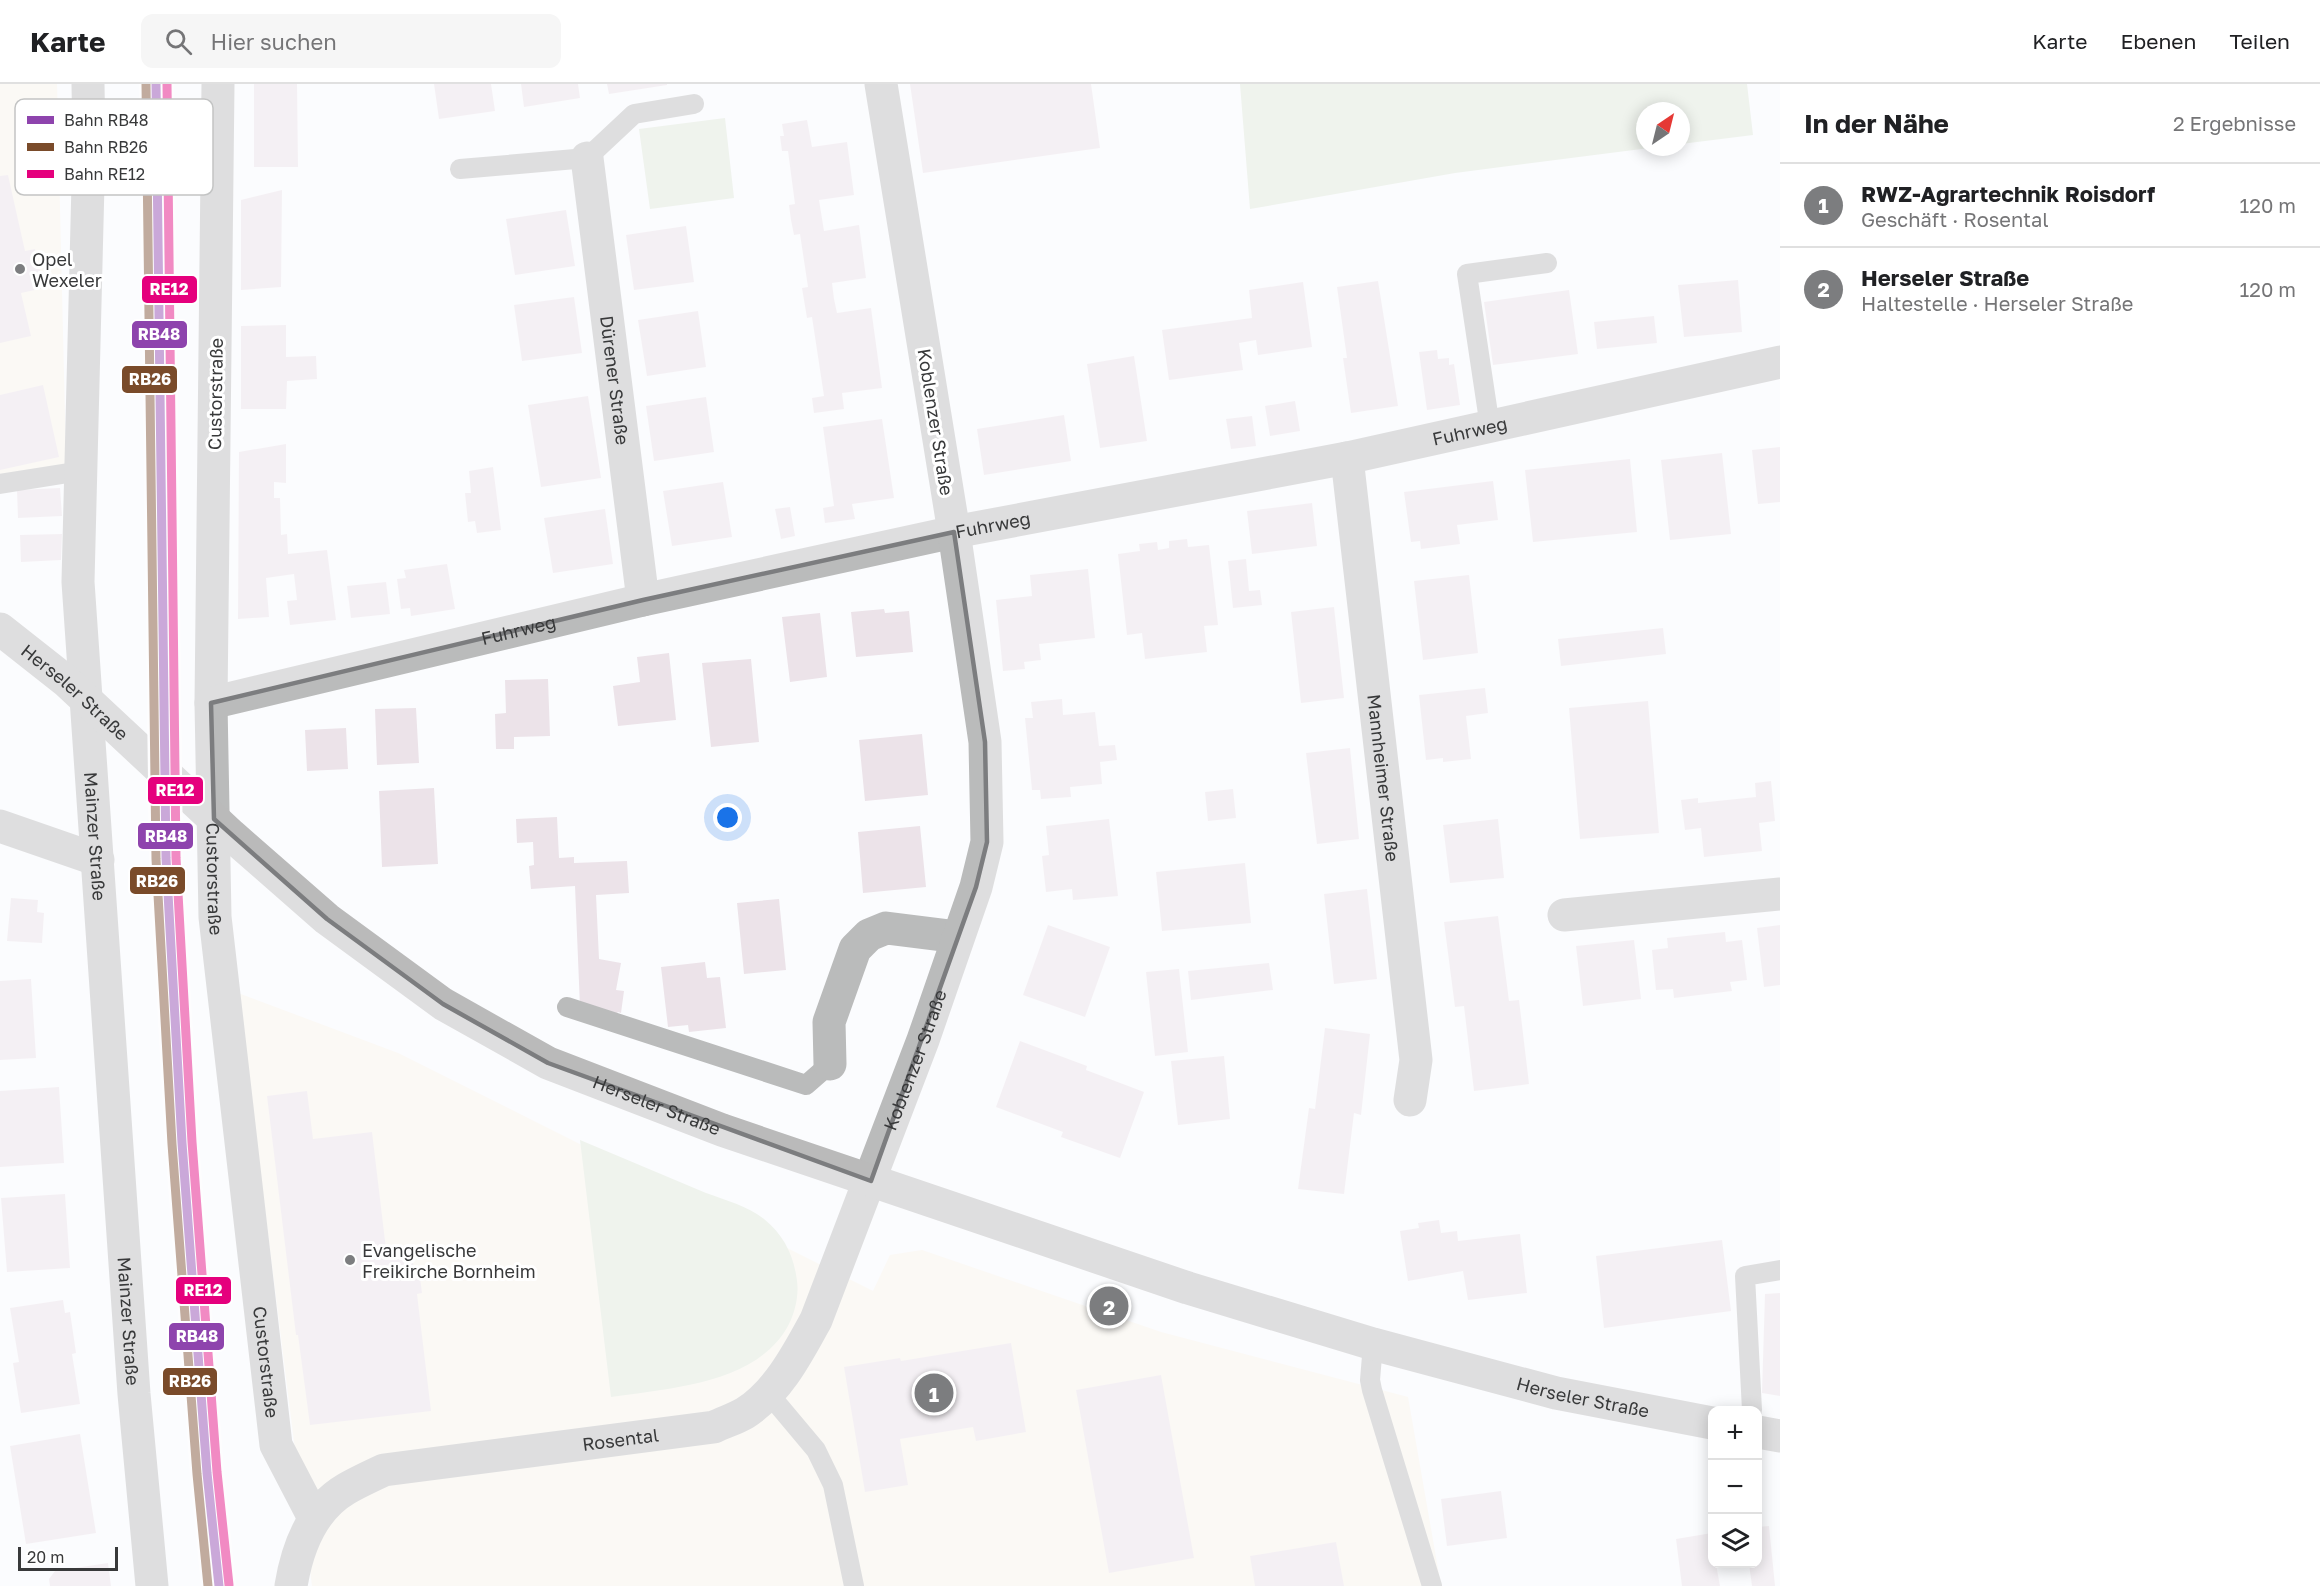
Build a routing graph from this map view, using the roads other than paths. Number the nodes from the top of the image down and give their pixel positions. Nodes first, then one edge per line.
1 (88, 84) edge
2 (218, 84) edge
3 (881, 84) edge
4 (88, 99) edge
5 (694, 104) dead end
6 (587, 159) junction
7 (460, 169) dead end
8 (88, 195) edge
9 (1547, 263) dead end
10 (1780, 362) edge
11 (1490, 427) junction
12 (1347, 458) junction
13 (81, 471) junction
14 (0, 484) edge
15 (954, 532) junction
16 (643, 600) junction
17 (0, 629) edge
18 (212, 703) junction
19 (0, 826) edge
20 (98, 860) junction
21 (1780, 894) edge
22 (1564, 915) dead end
23 (958, 937) junction
24 (567, 1007) dead end
25 (830, 1064) joint
26 (1410, 1100) dead end
27 (871, 1181) junction
28 (1780, 1270) edge
29 (1372, 1344) junction
30 (769, 1394) junction
31 (1752, 1406) edge
32 (1708, 1422) edge
33 (1762, 1433) edge
34 (1780, 1436) edge
35 (314, 1518) junction
36 (152, 1586) edge
37 (291, 1586) edge
38 (854, 1586) edge
39 (1432, 1586) edge

1 - 4 street, Mainzer Straße
2 - 18 street, Custorstraße
3 - 15 street, Koblenzer Straße
5 - 6 lane
6 - 7 lane
6 - 16 street, Dürener Straße
8 - 13 street, Mainzer Straße
9 - 11 lane
10 - 11 street, Fuhrweg
11 - 12 street, Fuhrweg
12 - 15 street, Fuhrweg
12 - 26 street, Mannheimer Straße
13 - 14 lane
13 - 20 street, Mainzer Straße
15 - 16 street, Fuhrweg
15 - 23 street, Koblenzer Straße
16 - 18 street, Fuhrweg
17 - 27 main road, Herseler Straße
18 - 35 street, Custorstraße
19 - 20 street
20 - 36 street, Mainzer Straße
21 - 22 street
23 - 25 street
23 - 27 street, Koblenzer Straße
24 - 25 lane
27 - 29 main road, Herseler Straße
27 - 30 street, Rosental
28 - 31 lane
29 - 32 main road, Herseler Straße
29 - 39 lane
30 - 35 street, Rosental
30 - 38 lane
33 - 34 main road
35 - 37 street, Rosental

